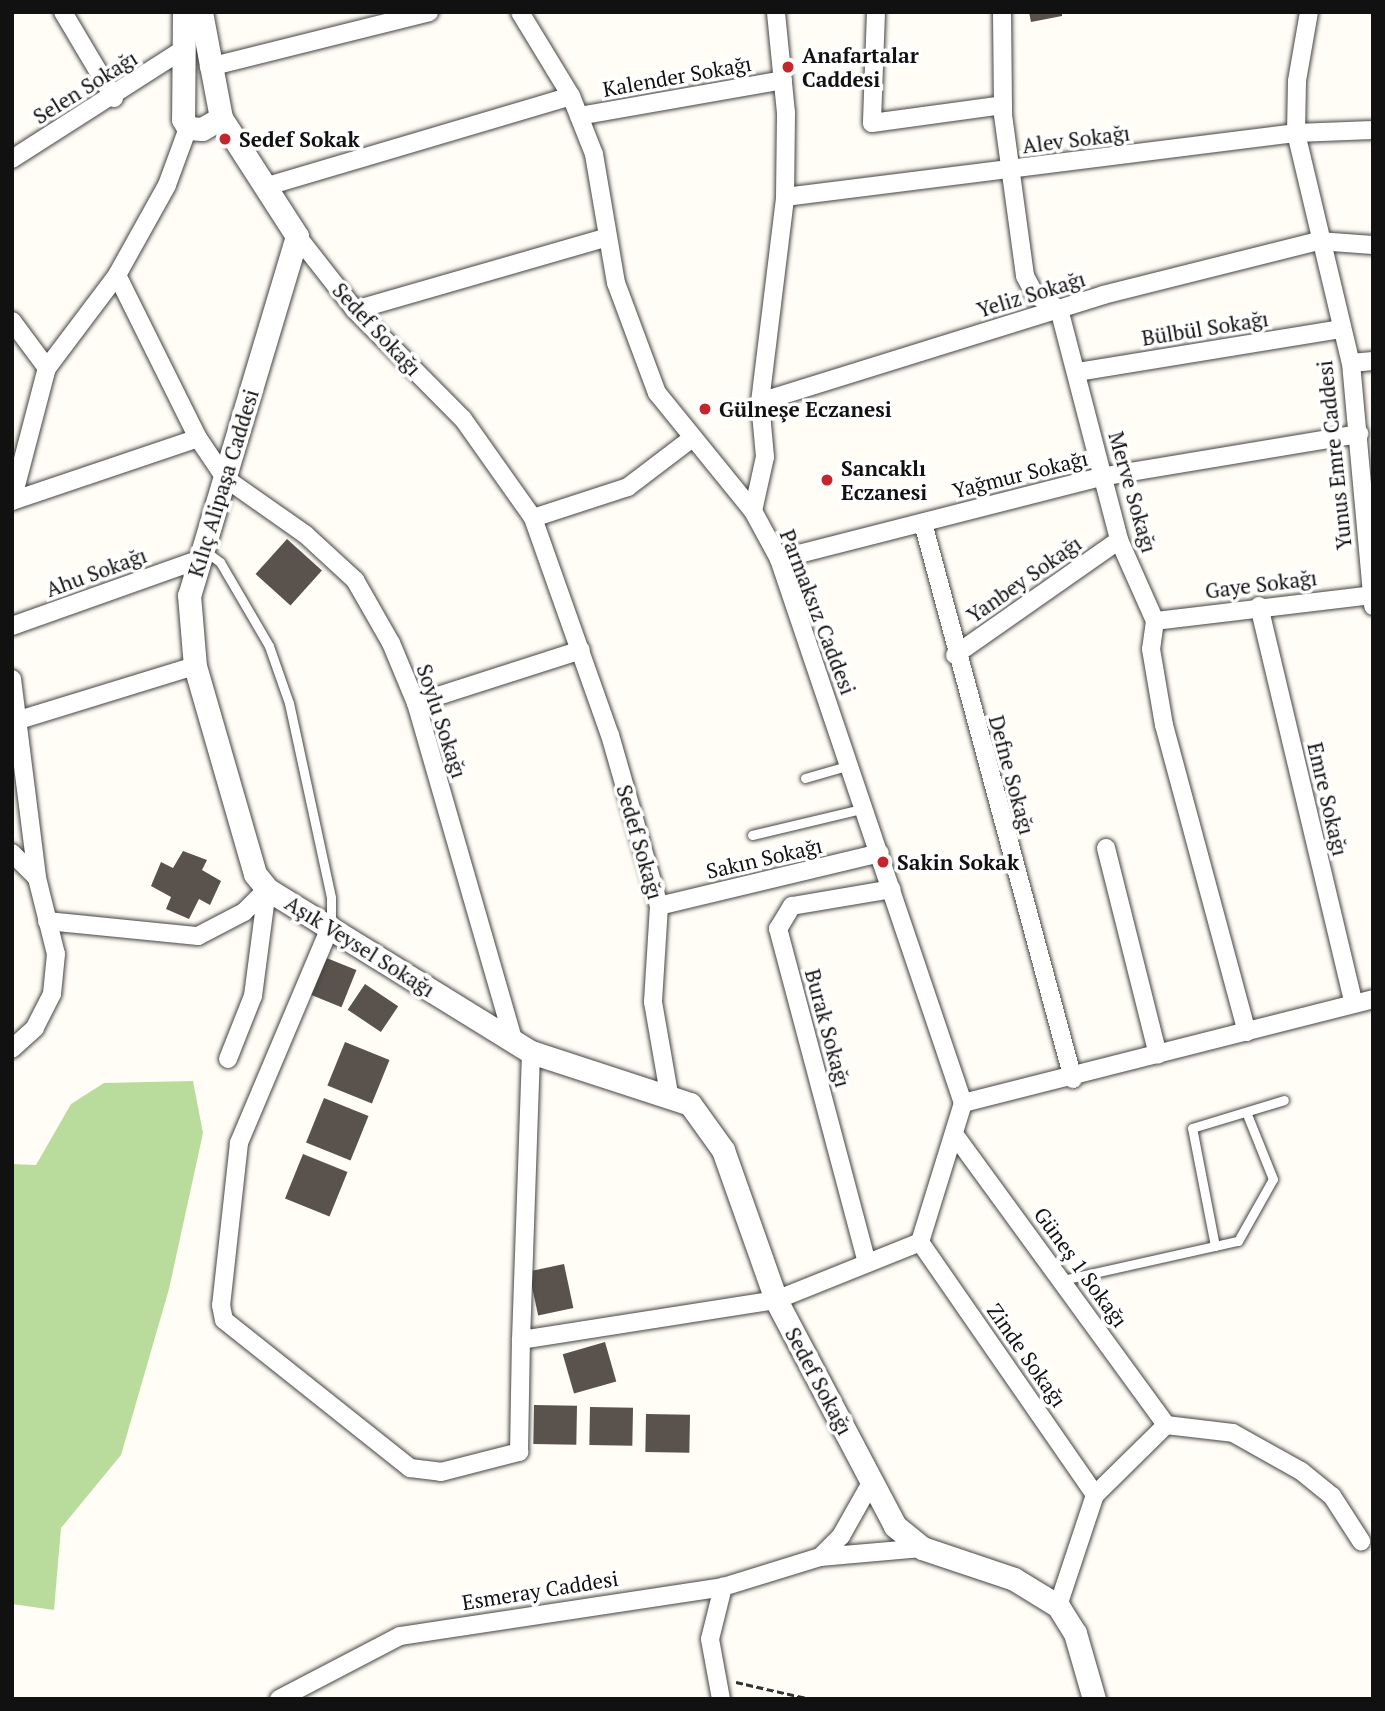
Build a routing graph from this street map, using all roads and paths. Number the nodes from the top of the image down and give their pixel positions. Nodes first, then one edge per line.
1 (63, 12) edge
2 (184, 12) edge
3 (201, 12) edge
4 (429, 12) edge
5 (520, 12) edge
6 (776, 12) edge
7 (876, 12) edge
8 (1002, 12) edge
9 (1309, 12) edge
10 (181, 51) junction
11 (209, 68) junction
12 (783, 80) junction
13 (181, 96) junction
14 (571, 96) junction
15 (114, 98) junction
16 (1003, 105) junction
17 (579, 116) junction
18 (221, 118) junction
19 (188, 128) junction
20 (1373, 130) edge
21 (1296, 133) junction
22 (12, 159) edge
23 (1011, 170) junction
24 (264, 187) junction
25 (785, 197) junction
26 (297, 236) junction
27 (608, 237) junction
28 (1318, 242) junction
29 (1373, 245) edge
30 (117, 275) junction
31 (1059, 309) junction
32 (355, 310) junction
33 (12, 321) edge
34 (1340, 329) junction
35 (1373, 361) edge
36 (1351, 363) junction
37 (47, 368) junction
38 (1078, 372) junction
39 (761, 402) junction
40 (1359, 434) junction
41 (198, 438) junction
42 (691, 439) junction
43 (1101, 477) junction
44 (225, 478) junction
45 (12, 500) edge
46 (753, 511) junction
47 (533, 518) junction
48 (923, 523) junction
49 (1119, 540) junction
50 (197, 554) junction
51 (779, 559) junction
52 (1372, 598) edge
53 (1259, 606) junction
54 (1155, 621) junction
55 (12, 626) edge
56 (581, 650) junction
57 (956, 655) junction
58 (195, 666) junction
59 (12, 679) edge
60 (416, 704) junction
61 (19, 720) junction
62 (850, 765) junction
63 (805, 778) dead end
64 (865, 808) junction
65 (752, 835) dead end
66 (1106, 848) dead end
67 (12, 853) edge
68 (880, 853) junction
69 (37, 878) junction
70 (268, 889) junction
71 (892, 890) junction
72 (659, 906) junction
73 (47, 921) junction
74 (331, 925) junction
75 (1373, 999) edge
76 (1353, 1002) junction
77 (1247, 1032) junction
78 (522, 1047) junction
79 (12, 1049) edge
80 (1158, 1055) junction
81 (228, 1059) dead end
82 (1073, 1079) junction
83 (669, 1094) junction
84 (1284, 1100) dead end
85 (963, 1103) junction
86 (1246, 1112) junction
87 (957, 1138) junction
88 (920, 1242) junction
89 (1215, 1246) junction
90 (867, 1264) junction
91 (1063, 1280) junction
92 (776, 1300) junction
93 (521, 1339) junction
94 (1166, 1425) junction
95 (872, 1481) junction
96 (1095, 1495) junction
97 (1362, 1541) dead end
98 (922, 1548) junction
99 (820, 1557) junction
100 (723, 1587) junction
101 (1058, 1606) junction
102 (718, 1678) junction
103 (279, 1699) edge
104 (721, 1699) edge
105 (811, 1699) edge
106 (1083, 1699) edge
107 (1094, 1699) edge

1 - 15 street
2 - 10 street
3 - 11 street, Sedef Sokağı
4 - 11 street
5 - 14 street, Parmaksız Caddesi
6 - 12 street
7 - 16 street
8 - 16 street
9 - 21 street, Yunus Emre Caddesi
10 - 11 street
10 - 13 street
10 - 15 street, Selen Sokağı
11 - 13 street
11 - 18 street, Sedef Sokağı
12 - 17 street, Kalender Sokağı
12 - 25 street
13 - 19 street
14 - 17 street, Parmaksız Caddesi
14 - 24 street
15 - 22 street, Selen Sokağı
16 - 23 street
17 - 27 street, Parmaksız Caddesi
18 - 19 street
18 - 24 street, Sedef Sokağı
19 - 30 street
20 - 21 street, Alev Sokağı
21 - 23 street, Alev Sokağı
21 - 28 street, Yunus Emre Caddesi
23 - 25 street, Alev Sokağı
23 - 31 street
24 - 26 street, Sedef Sokağı
25 - 39 street
26 - 32 street, Sedef Sokağı
26 - 44 street, Kılıç Alipaşa Caddesi
27 - 32 street
27 - 42 street, Parmaksız Caddesi
28 - 29 street, Yeliz Sokağı
28 - 31 street, Yeliz Sokağı
28 - 34 street, Yunus Emre Caddesi
30 - 37 street
30 - 41 street
31 - 38 street, Merve Sokağı
31 - 39 street, Yeliz Sokağı
32 - 47 street, Sedef Sokağı
33 - 37 street
34 - 36 street, Yunus Emre Caddesi
34 - 38 street, Bülbül Sokağı
35 - 36 street
36 - 40 street, Yunus Emre Caddesi
37 - 45 street
38 - 43 street, Merve Sokağı
39 - 46 street
40 - 43 street, Yağmur Sokağı
40 - 52 street, Yunus Emre Caddesi
41 - 44 street
41 - 45 street
42 - 46 street, Parmaksız Caddesi
42 - 47 street
43 - 48 street, Yağmur Sokağı
43 - 49 street, Merve Sokağı
44 - 50 street, Kılıç Alipaşa Caddesi
44 - 60 street, Soylu Sokağı
46 - 51 street, Parmaksız Caddesi
47 - 56 street, Sedef Sokağı
48 - 51 street, Yağmur Sokağı
48 - 57 street, Defne Sokağı
49 - 54 street, Merve Sokağı
49 - 57 street, Yanbey Sokağı
50 - 55 street, Ahu Sokağı
50 - 58 street, Kılıç Alipaşa Caddesi
50 - 74 lane
51 - 62 street, Parmaksız Caddesi
52 - 53 street, Gaye Sokağı
53 - 54 street, Gaye Sokağı
53 - 76 street, Emre Sokağı
54 - 77 street, Merve Sokağı
56 - 60 street
56 - 72 street, Sedef Sokağı
57 - 82 street, Defne Sokağı
58 - 61 street
58 - 70 street, Kılıç Alipaşa Caddesi
59 - 61 street
60 - 78 street, Soylu Sokağı
61 - 69 street
62 - 63 lane
62 - 64 street, Parmaksız Caddesi
64 - 65 lane
64 - 68 street, Parmaksız Caddesi
66 - 80 street
67 - 69 street
68 - 71 street, Parmaksız Caddesi
68 - 72 street, Sakın Sokağı
69 - 73 street
70 - 73 street, Aşık Veysel Sokağı
70 - 74 street, Aşık Veysel Sokağı
70 - 81 street
71 - 85 street, Parmaksız Caddesi
71 - 90 street, Burak Sokağı
72 - 83 street, Sedef Sokağı
73 - 79 street
74 - 78 street, Aşık Veysel Sokağı
74 - 93 street, Soylu Sokağı
75 - 76 street
76 - 77 street
77 - 80 street
78 - 83 street, Aşık Veysel Sokağı
78 - 93 street, Soylu Sokağı
80 - 82 street
82 - 85 street
83 - 92 street, Sedef Sokağı
84 - 86 lane
85 - 87 street
86 - 89 lane
86 - 89 lane
87 - 88 street
87 - 91 street, Güneş 1 Sokağı
88 - 90 street
88 - 96 street, Zinde Sokağı
89 - 91 lane
90 - 92 street
91 - 94 street, Güneş 1 Sokağı
92 - 93 street
92 - 95 street, Sedef Sokağı
94 - 96 street
94 - 97 street
95 - 98 street, Sedef Sokağı
95 - 99 street
96 - 101 street
98 - 99 street, Esmeray Caddesi
98 - 101 street, Sedef Sokağı
99 - 100 street, Esmeray Caddesi
100 - 102 street
100 - 103 street, Esmeray Caddesi
101 - 106 street
101 - 107 street
102 - 104 street
102 - 105 path

